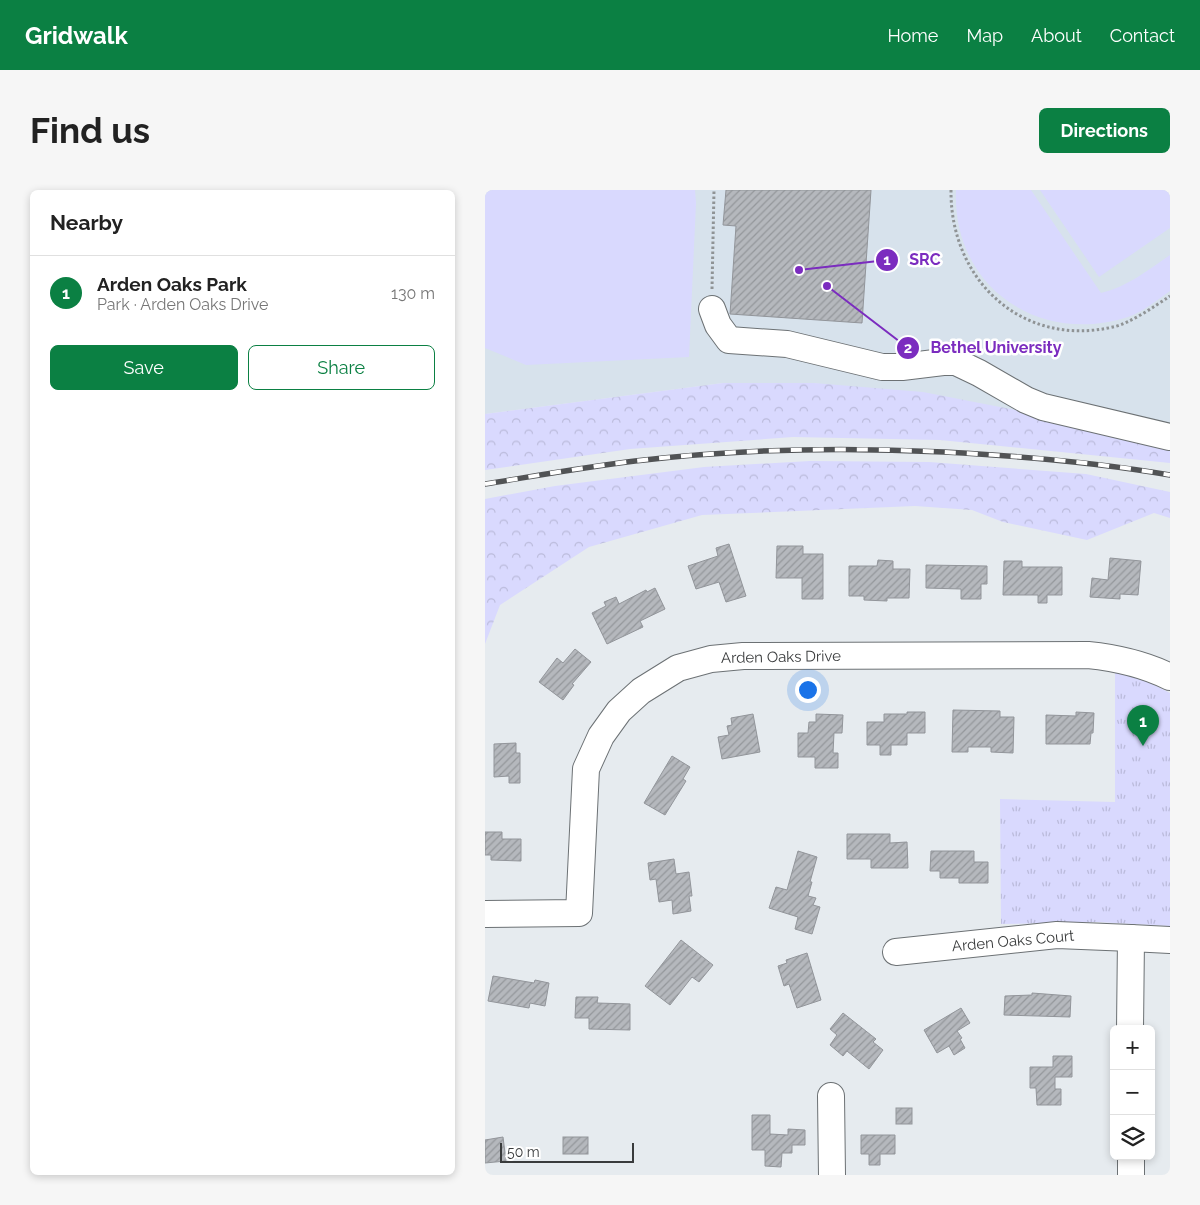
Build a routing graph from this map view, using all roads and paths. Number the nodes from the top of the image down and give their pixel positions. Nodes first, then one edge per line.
1 (715, 190) edge
2 (951, 190) edge
3 (1170, 296) edge
4 (712, 309) joint
5 (1170, 437) edge
6 (1170, 677) edge
7 (485, 914) edge
8 (1131, 938) junction
9 (1170, 940) edge
10 (896, 952) dead end
11 (1130, 1025) edge
12 (831, 1096) dead end
13 (1131, 1160) edge
14 (832, 1175) edge
15 (1131, 1175) edge

1 - 4 path
2 - 3 path
4 - 5 street
6 - 7 street, Arden Oaks Drive
8 - 9 street
8 - 10 street, Arden Oaks Court
8 - 11 street
12 - 14 street
13 - 15 street

